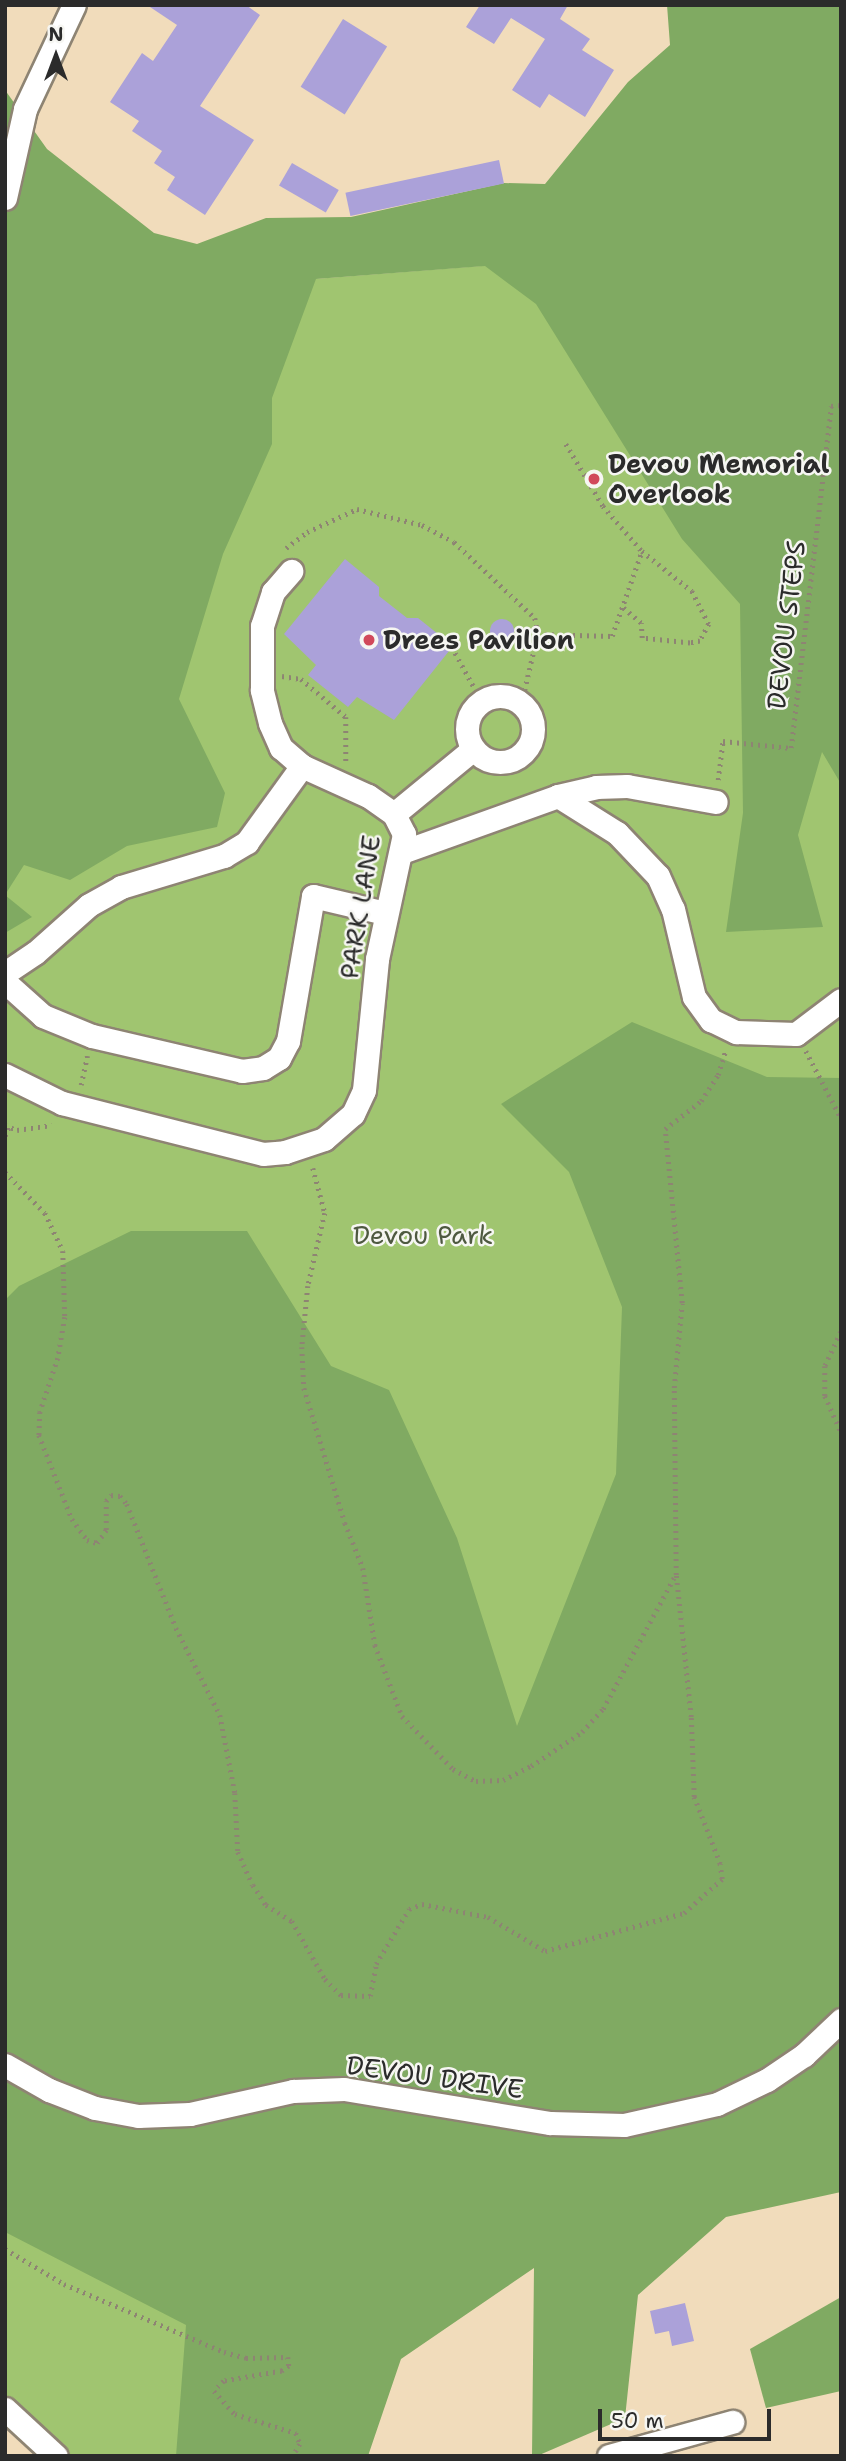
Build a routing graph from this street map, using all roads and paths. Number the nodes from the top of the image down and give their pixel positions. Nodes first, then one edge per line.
1 (74, 5) edge
2 (5, 198) edge
3 (841, 405) edge
4 (566, 444) dead end
5 (642, 551) junction
6 (287, 561) joint
7 (622, 607) junction
8 (538, 634) junction
9 (452, 647) dead end
10 (277, 681) dead end
11 (474, 687) dead end
12 (328, 691) dead end
13 (324, 696) junction
14 (522, 703) junction
15 (473, 749) junction
16 (346, 762) dead end
17 (302, 766) junction
18 (558, 796) junction
19 (716, 802) joint
20 (394, 814) junction
21 (402, 852) junction
22 (386, 913) junction
23 (5, 973) edge
24 (5, 982) edge
25 (841, 1000) edge
26 (711, 1020) junction
27 (796, 1034) junction
28 (5, 1075) edge
29 (841, 1118) edge
30 (9, 1126) dead end
31 (5, 1136) edge
32 (313, 1168) dead end
33 (5, 1172) edge
34 (841, 1332) edge
35 (841, 1432) edge
36 (676, 1575) junction
37 (841, 2020) edge
38 (5, 2065) edge
39 (5, 2249) edge
40 (5, 2409) edge
41 (732, 2422) dead end
42 (56, 2456) edge
43 (293, 2456) edge
44 (609, 2456) edge

1 - 2 street
3 - 19 path, DEVOU STEPS
4 - 5 path
5 - 7 path
5 - 7 path
6 - 8 path
6 - 17 street
7 - 8 path
8 - 14 path
9 - 11 path
10 - 13 path
12 - 13 path
13 - 16 path
14 - 15 street
14 - 15 street
15 - 20 street
17 - 20 street, PARK LANE
17 - 23 street
18 - 19 street
18 - 21 street
18 - 26 street
20 - 21 street, PARK LANE
21 - 22 street, PARK LANE
22 - 24 street
22 - 28 street, PARK LANE
25 - 27 street
26 - 27 street
26 - 36 path
27 - 29 path
30 - 31 path
32 - 36 path
33 - 36 path
34 - 35 path
37 - 38 street, DEVOU DRIVE
39 - 43 path
40 - 42 street
41 - 44 street

